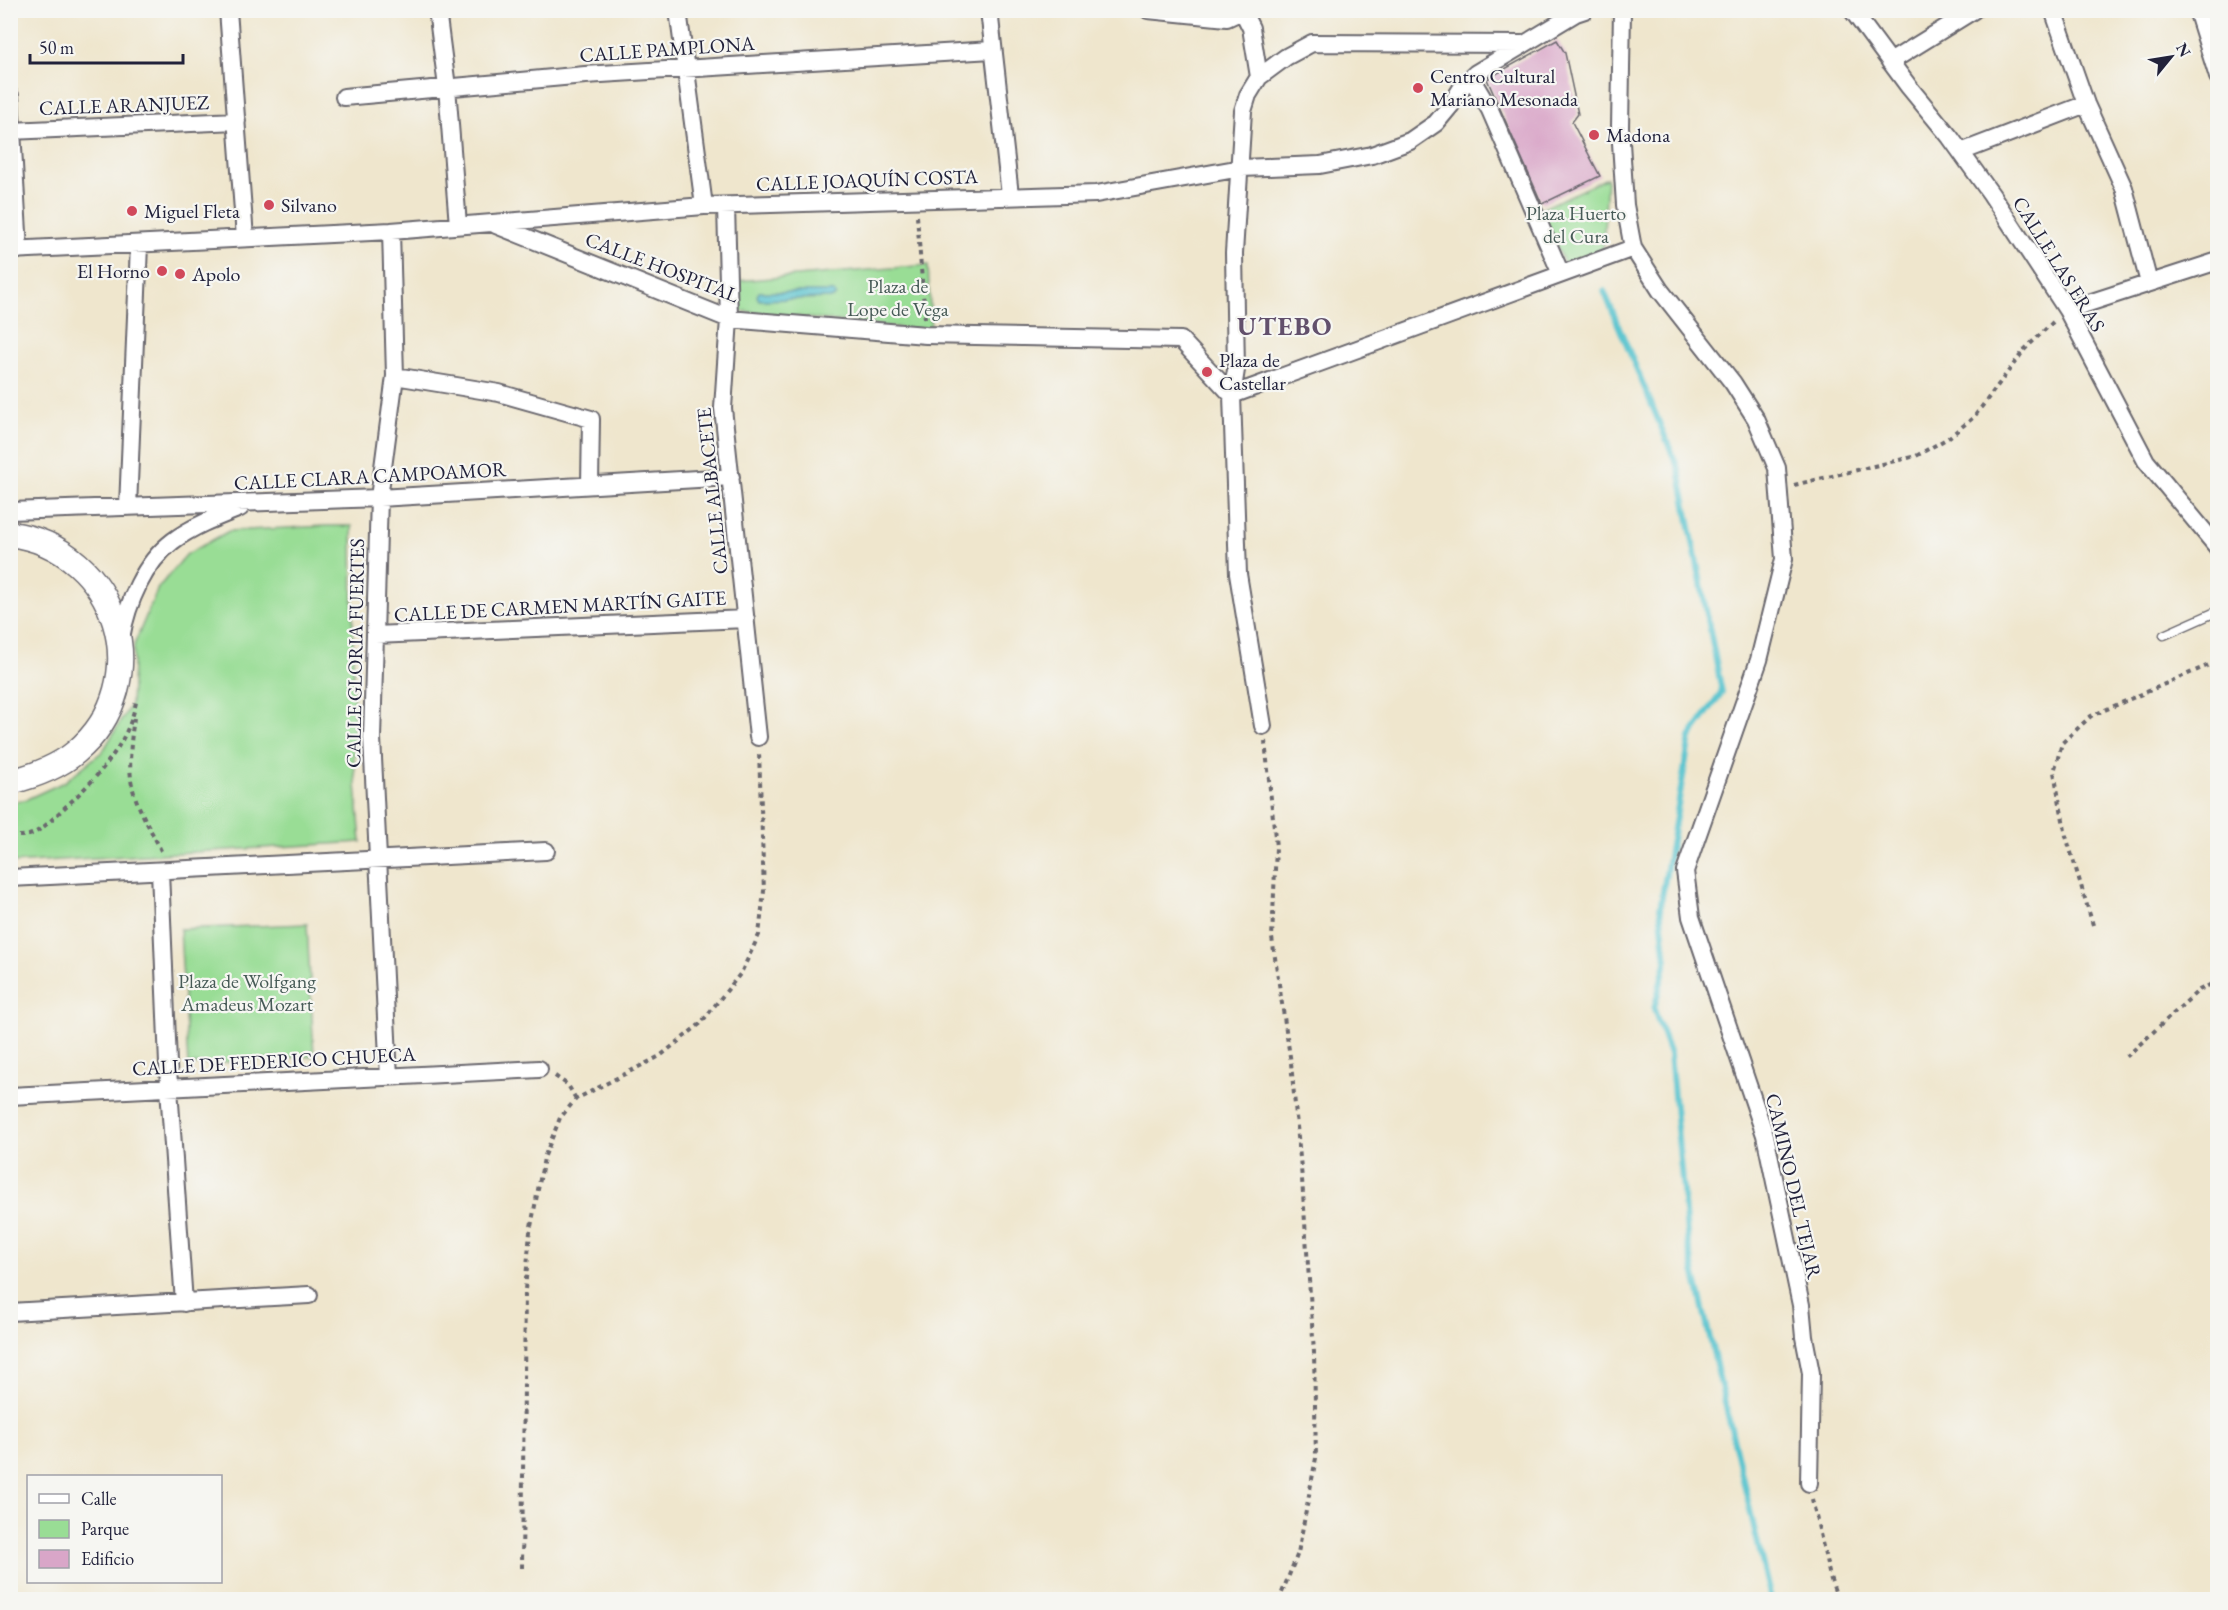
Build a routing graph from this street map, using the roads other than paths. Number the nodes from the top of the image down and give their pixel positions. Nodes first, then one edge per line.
1 (228, 10) edge
2 (437, 10) edge
3 (678, 10) edge
4 (989, 10) edge
5 (1148, 10) edge
6 (1622, 10) edge
7 (1852, 10) edge
8 (1974, 10) edge
9 (2053, 10) edge
10 (2197, 10) edge
11 (1242, 11) edge
12 (1579, 11) edge
13 (1524, 44) junction
14 (992, 50) junction
15 (1890, 62) junction
16 (684, 69) junction
17 (1259, 77) junction
18 (2217, 77) edge
19 (1471, 78) junction
20 (447, 87) junction
21 (10, 96) edge
22 (344, 97) dead end
23 (2086, 104) junction
24 (237, 121) junction
25 (11, 131) edge
26 (1961, 152) junction
27 (1241, 168) junction
28 (1010, 195) junction
29 (704, 206) junction
30 (726, 206) junction
31 (493, 224) junction
32 (458, 225) junction
33 (391, 231) junction
34 (245, 238) junction
35 (139, 245) junction
36 (1634, 248) junction
37 (15, 250) edge
38 (2217, 261) edge
39 (1561, 274) junction
40 (2149, 283) junction
41 (2067, 309) junction
42 (729, 319) junction
43 (395, 376) junction
44 (1232, 395) junction
45 (731, 477) junction
46 (590, 485) junction
47 (378, 498) junction
48 (252, 503) junction
49 (128, 507) junction
50 (10, 511) edge
51 (10, 534) edge
52 (2217, 548) edge
53 (2217, 611) edge
54 (746, 619) junction
55 (375, 635) junction
56 (2164, 635) dead end
57 (120, 648) junction
58 (1263, 726) road end
59 (758, 736) road end
60 (10, 782) edge
61 (546, 852) dead end
62 (378, 860) junction
63 (160, 871) junction
64 (10, 878) edge
65 (539, 1069) road end
66 (389, 1077) junction
67 (169, 1088) junction
68 (10, 1096) edge
69 (309, 1295) dead end
70 (184, 1303) junction
71 (10, 1312) edge
72 (1809, 1483) road end

1 - 24 street
2 - 20 street
3 - 16 street
4 - 14 street
5 - 11 street
6 - 36 street
7 - 15 street, CALLE LAS ERAS
8 - 15 street
9 - 23 street
10 - 18 street
11 - 17 street
12 - 13 street
13 - 17 street
13 - 19 street
14 - 16 street, CALLE PAMPLONA
14 - 28 street
15 - 26 street, CALLE LAS ERAS
16 - 20 street, CALLE PAMPLONA
16 - 29 street
17 - 27 street
19 - 27 street, CALLE JOAQUÍN COSTA
19 - 39 street
20 - 22 street, CALLE PAMPLONA
20 - 32 street
21 - 25 street
23 - 26 street
23 - 40 street
24 - 25 street, CALLE ARANJUEZ
24 - 34 street
25 - 37 street
26 - 41 street, CALLE LAS ERAS
27 - 28 street, CALLE JOAQUÍN COSTA
27 - 44 street
28 - 30 street, CALLE JOAQUÍN COSTA
29 - 30 street, CALLE JOAQUÍN COSTA
29 - 31 street, CALLE JOAQUÍN COSTA
30 - 42 street, CALLE ALBACETE
31 - 32 street, CALLE JOAQUÍN COSTA
31 - 42 street, CALLE HOSPITAL
32 - 33 street, CALLE JOAQUÍN COSTA
33 - 34 street, CALLE JOAQUÍN COSTA
33 - 43 street, CALLE GLORIA FUERTES
34 - 35 street, CALLE JOAQUÍN COSTA
35 - 37 street, CALLE JOAQUÍN COSTA
35 - 49 street
36 - 39 street
36 - 72 street, CAMINO DEL TEJAR
38 - 40 street
39 - 44 street
40 - 41 street
41 - 52 street, CALLE LAS ERAS
42 - 44 street, CALLE HOSPITAL
42 - 45 street, CALLE ALBACETE
43 - 46 street
43 - 47 street, CALLE GLORIA FUERTES
44 - 58 street
45 - 46 street, CALLE CLARA CAMPOAMOR
45 - 54 street, CALLE ALBACETE
46 - 47 street, CALLE CLARA CAMPOAMOR
47 - 48 street, CALLE CLARA CAMPOAMOR
47 - 55 street, CALLE GLORIA FUERTES
48 - 49 street, CALLE CLARA CAMPOAMOR
48 - 57 street
49 - 50 street, CALLE CLARA CAMPOAMOR
51 - 57 street
53 - 56 lane
54 - 55 street, CALLE DE CARMEN MARTÍN GAITE
54 - 59 street, CALLE ALBACETE
55 - 62 street, CALLE GLORIA FUERTES
57 - 60 street
61 - 62 street
62 - 63 street
62 - 66 street, CALLE GLORIA FUERTES
63 - 64 street
63 - 67 street
65 - 66 street, CALLE DE FEDERICO CHUECA
66 - 67 street, CALLE DE FEDERICO CHUECA
67 - 68 street, CALLE DE FEDERICO CHUECA
67 - 70 street
69 - 70 street
70 - 71 street

